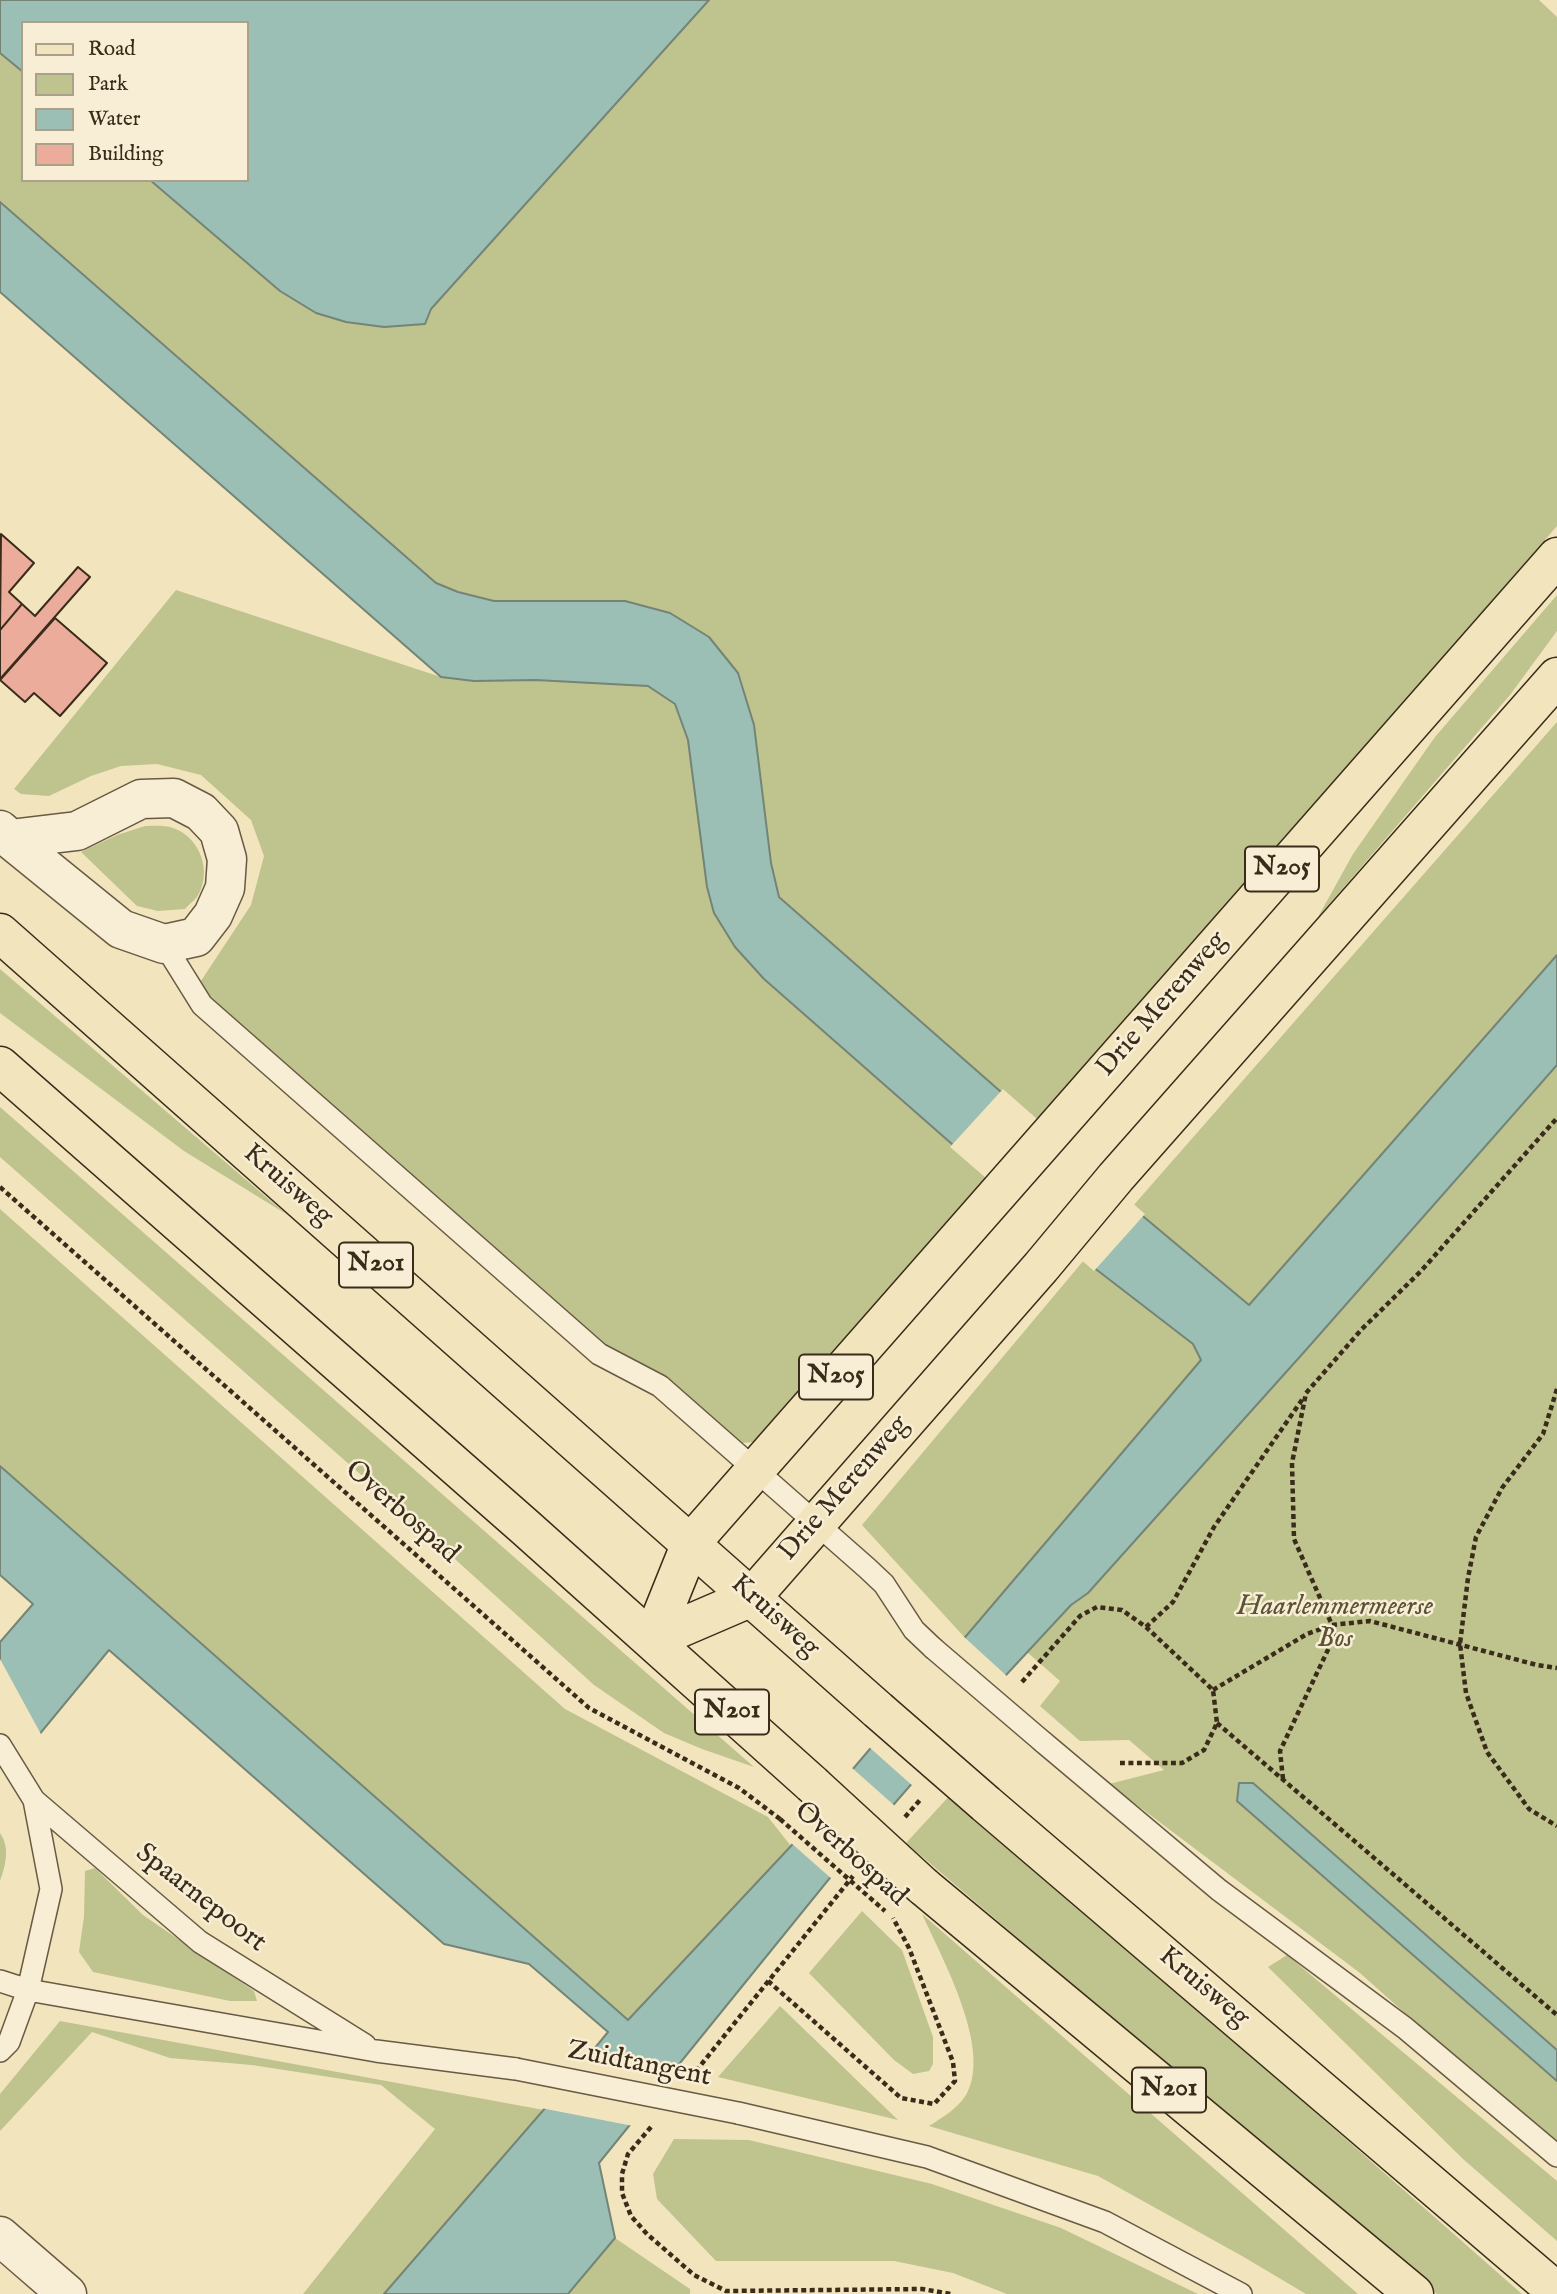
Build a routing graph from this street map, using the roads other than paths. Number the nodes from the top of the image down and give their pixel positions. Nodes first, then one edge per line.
1 (1557, 557) edge
2 (1557, 677) edge
3 (5, 834) edge
4 (0, 933) edge
5 (164, 944) junction
6 (0, 1066) edge
7 (756, 1471) junction
8 (815, 1523) junction
9 (691, 1544) junction
10 (752, 1597) junction
11 (652, 1640) junction
12 (0, 1745) edge
13 (34, 1800) junction
14 (0, 1981) edge
15 (28, 1990) junction
16 (0, 2051) edge
17 (376, 2051) junction
18 (1557, 2156) edge
19 (0, 2236) edge
20 (1557, 2292) edge
21 (67, 2294) edge
22 (1241, 2294) edge
23 (1414, 2294) edge

1 - 7 main road, Drie Merenweg / N205
2 - 8 main road, Drie Merenweg / N205
3 - 5 street
3 - 5 street
4 - 9 main road, Kruisweg / N201
5 - 7 lane
6 - 11 main road, N201
7 - 8 lane
7 - 9 main road, Drie Merenweg / N205
8 - 10 main road, Drie Merenweg / N205
8 - 18 lane, bridge
9 - 10 main road, Kruisweg / N201
9 - 11 main road, Drie Merenweg / N205
10 - 11 main road, Drie Merenweg / N205
10 - 20 main road, Kruisweg / N201, bridge
11 - 23 main road, N201, bridge
12 - 13 lane, Spaarnepoort
13 - 15 lane, Spaarnepoort
13 - 17 lane, Spaarnepoort
14 - 15 lane, Zuidtangent
15 - 16 lane, Spaarnepoort
15 - 17 lane, Zuidtangent
17 - 22 lane, Zuidtangent, bridge
19 - 21 street

